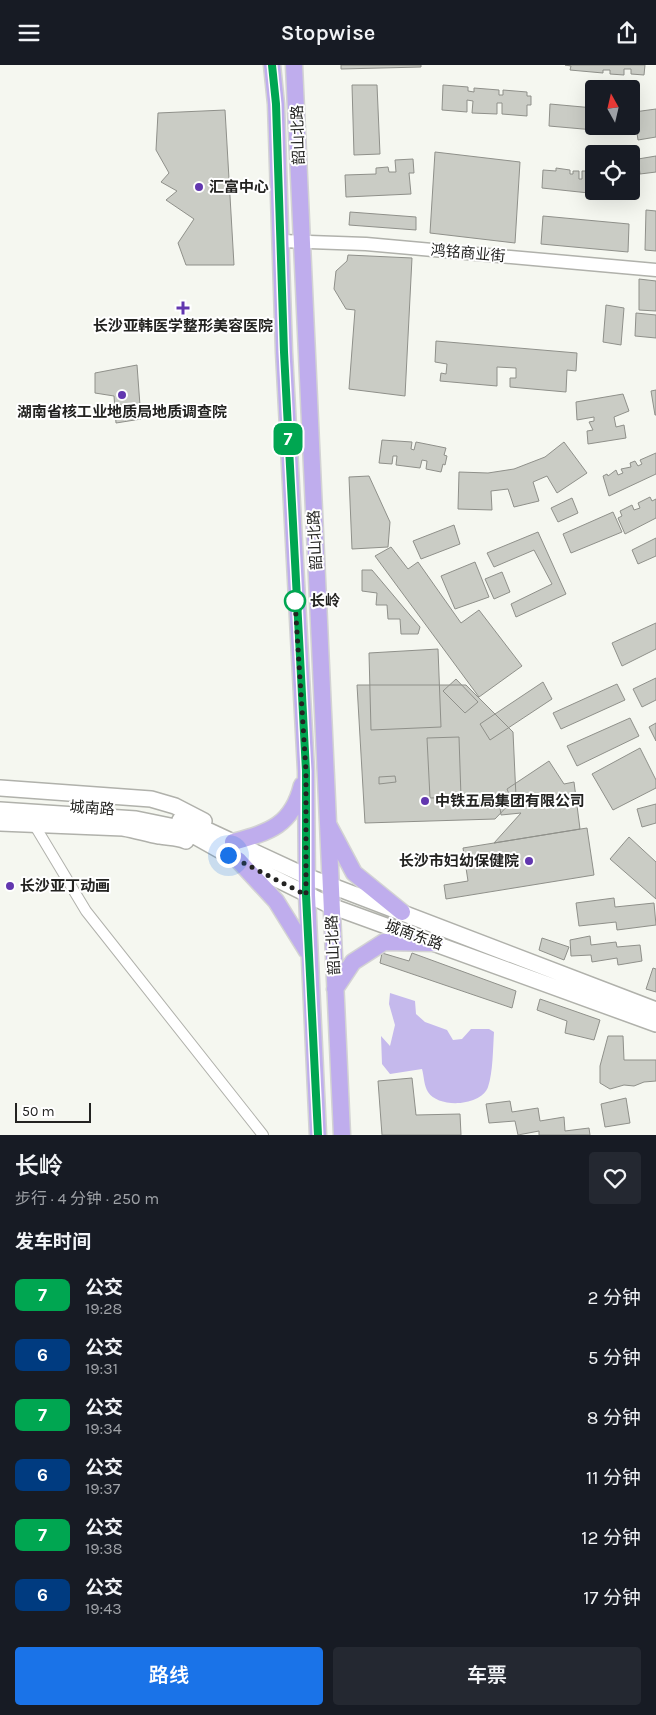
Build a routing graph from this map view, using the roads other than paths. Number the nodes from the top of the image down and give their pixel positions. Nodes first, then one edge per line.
1 (272, 65) edge
2 (294, 65) edge
3 (281, 241) junction
4 (302, 241) junction
5 (656, 270) edge
6 (306, 771) junction
7 (0, 789) edge
8 (0, 802) edge
9 (0, 810) edge
10 (327, 822) junction
11 (0, 823) edge
12 (182, 825) junction
13 (35, 826) junction
14 (232, 849) junction
15 (306, 876) junction
16 (330, 884) junction
17 (306, 895) junction
18 (330, 905) junction
19 (402, 912) junction
20 (435, 943) junction
21 (310, 957) junction
22 (335, 989) junction
23 (656, 1010) edge
24 (656, 1024) edge
25 (263, 1135) edge
26 (318, 1135) edge
27 (342, 1135) edge

1 - 3 main road, 韶山北路
2 - 4 main road, 韶山北路
3 - 4 street, 鸿铭商业街
3 - 6 main road, 韶山北路
4 - 5 street, 鸿铭商业街
4 - 10 main road, 韶山北路
6 - 14 main road
6 - 15 main road, 韶山北路
7 - 14 main road
8 - 12 main road, 城南路
9 - 12 main road
10 - 16 main road, 韶山北路
10 - 19 main road
11 - 13 main road
12 - 14 main road, 城南东路
13 - 14 main road
13 - 25 street
14 - 15 main road, 城南东路
14 - 17 main road, 城南东路
14 - 21 main road
15 - 16 main road, 城南东路
15 - 17 main road, 韶山北路
16 - 18 main road, 韶山北路
16 - 19 main road, 城南东路
17 - 18 main road, 城南东路
17 - 21 main road, 韶山北路
18 - 20 main road, 城南东路
18 - 22 main road, 韶山北路
19 - 23 main road, 城南东路
20 - 22 main road
20 - 24 main road, 城南东路
21 - 26 main road, 韶山北路
22 - 27 main road, 韶山北路

